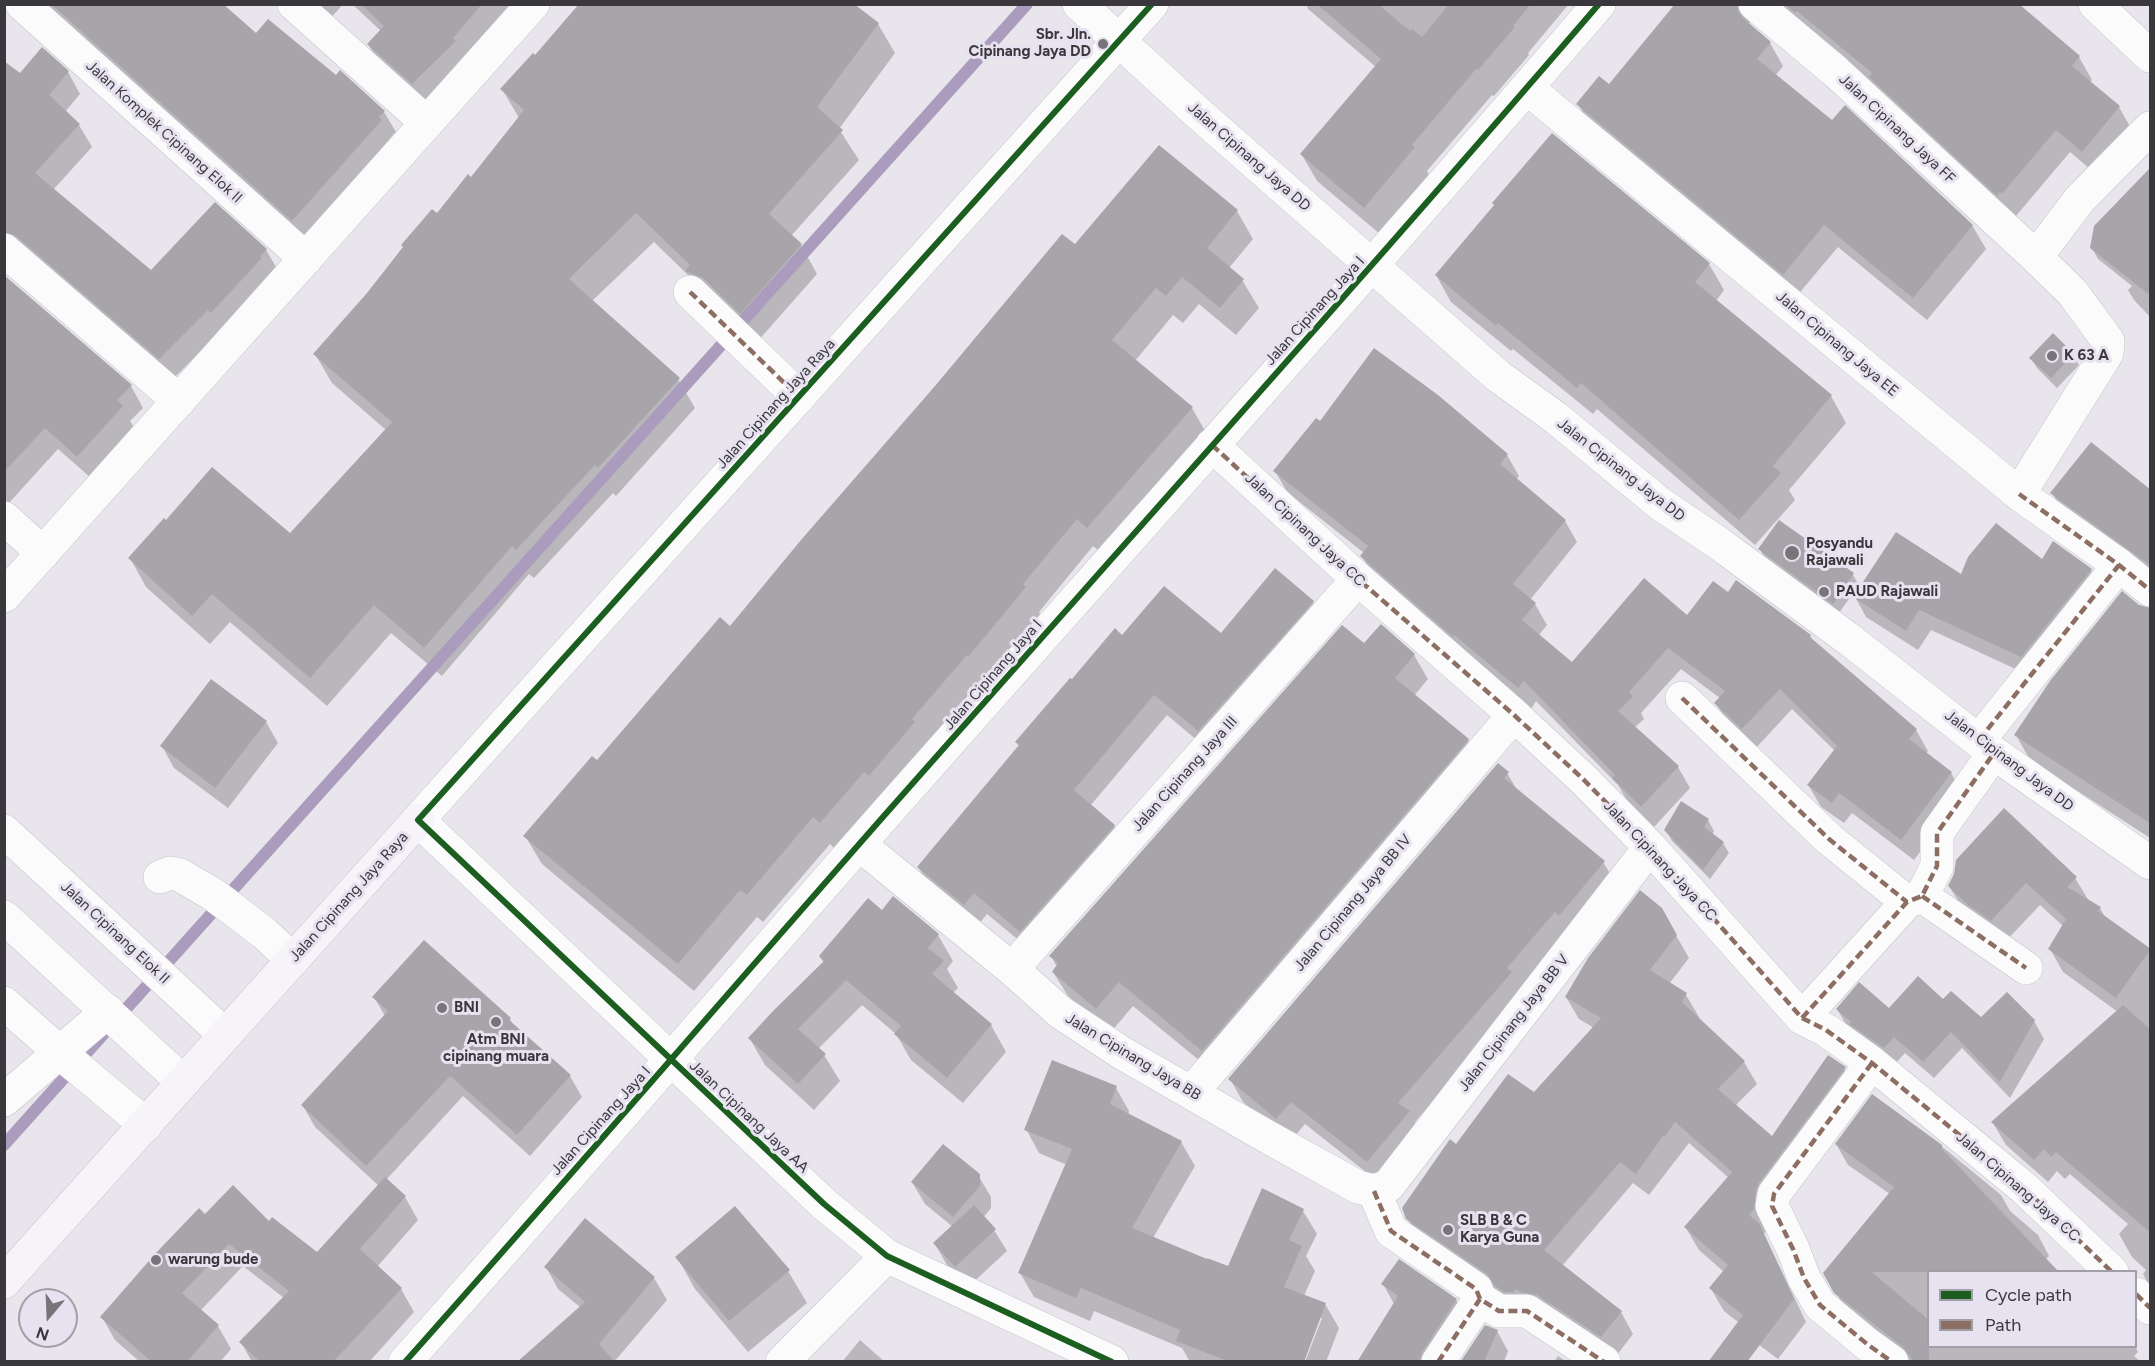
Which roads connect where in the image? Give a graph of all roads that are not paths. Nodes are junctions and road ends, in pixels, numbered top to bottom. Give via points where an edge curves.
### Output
1 (22, 4) edge
2 (294, 4) edge
3 (533, 4) edge
4 (1079, 4) edge
5 (1152, 4) edge
6 (1599, 4) edge
7 (1755, 4) edge
8 (2095, 4) edge
9 (1119, 42) junction
10 (2151, 56) edge
11 (1527, 88) junction
12 (427, 123) junction
13 (2151, 128) edge
14 (4, 250) edge
15 (2036, 257) junction
16 (306, 259) junction
17 (1373, 265) junction
18 (690, 292) dead end
19 (799, 397) junction
20 (178, 401) junction
21 (1212, 445) junction
22 (2019, 494) junction
23 (4, 518) edge
24 (43, 553) junction
25 (2120, 565) junction
26 (1358, 579) junction
27 (2151, 590) edge
28 (4, 596) edge
29 (1682, 698) dead end
30 (1514, 715) junction
31 (1986, 746) junction
32 (418, 820) junction
33 (4, 831) edge
34 (860, 843) junction
35 (1650, 847) junction
36 (2151, 863) edge
37 (160, 877) dead end
38 (1915, 899) junction
39 (4, 917) edge
40 (293, 960) junction
41 (2026, 968) dead end
42 (1012, 969) junction
43 (4, 1003) edge
44 (111, 1014) junction
45 (1803, 1018) junction
46 (220, 1030) junction
47 (672, 1060) junction
48 (70, 1062) junction
49 (1872, 1063) junction
50 (175, 1075) junction
51 (1192, 1092) junction
52 (4, 1100) edge
53 (146, 1125) junction
54 (1374, 1191) junction
55 (887, 1256) junction
56 (2110, 1270) edge
57 (4, 1282) edge
58 (2137, 1294) edge
59 (1480, 1299) junction
60 (2151, 1308) edge
61 (405, 1362) edge
62 (782, 1362) edge
63 (1112, 1362) edge
64 (1438, 1362) edge
65 (1604, 1362) edge
66 (1892, 1362) edge

1 - 16 street, Jalan Komplek Cipinang Elok II
2 - 12 street
3 - 12 street
4 - 9 street, Jalan Cipinang Jaya DD
5 - 9 street, Jalan Cipinang Jaya Raya
6 - 11 street, Jalan Cipinang Jaya I
7 - 15 street, Jalan Cipinang Jaya FF via 1836,72
8 - 10 street
9 - 17 street, Jalan Cipinang Jaya DD
9 - 19 street, Jalan Cipinang Jaya Raya
11 - 17 street, Jalan Cipinang Jaya I
11 - 22 street, Jalan Cipinang Jaya EE
12 - 16 street
13 - 15 street via 2080,199
14 - 20 street
15 - 22 street, Jalan Cipinang Jaya FF via 2072,292 2108,341 2107,353
16 - 20 street
17 - 21 street, Jalan Cipinang Jaya I
17 - 31 street, Jalan Cipinang Jaya DD via 1498,376 1659,503 1850,640
18 - 19 street
19 - 32 street, Jalan Cipinang Jaya Raya
20 - 24 street
21 - 26 street, Jalan Cipinang Jaya CC
21 - 34 street, Jalan Cipinang Jaya I
22 - 25 street, Jalan Cipinang Jaya EE
23 - 24 street
24 - 28 street
25 - 27 street, Jalan Cipinang Jaya EE
25 - 31 street
26 - 30 street, Jalan Cipinang Jaya CC
26 - 42 street, Jalan Cipinang Jaya III
29 - 38 street via 1829,839
30 - 35 street, Jalan Cipinang Jaya CC
30 - 51 street, Jalan Cipinang Jaya BB IV
31 - 36 street, Jalan Cipinang Jaya DD
31 - 38 street via 1937,833 1937,866
32 - 40 main road, Jalan Cipinang Jaya Raya
32 - 47 street, Jalan Cipinang Jaya AA
33 - 46 street, Jalan Cipinang Elok II
34 - 42 street, Jalan Cipinang Jaya BB
34 - 47 street, Jalan Cipinang Jaya I
35 - 45 street, Jalan Cipinang Jaya CC
35 - 54 street, Jalan Cipinang Jaya BB V via 1388,1186
37 - 40 street via 180,875 214,895
38 - 41 street
38 - 45 street
39 - 44 street
40 - 46 main road, Jalan Cipinang Jaya Raya
42 - 51 street, Jalan Cipinang Jaya BB via 1060,1012
43 - 48 street
44 - 48 street
44 - 50 street
45 - 49 street, Jalan Cipinang Jaya CC
46 - 50 main road, Jalan Cipinang Jaya Raya
47 - 55 street, Jalan Cipinang Jaya AA via 824,1204
47 - 61 street, Jalan Cipinang Jaya I
48 - 52 street
48 - 53 street
49 - 56 street, Jalan Cipinang Jaya CC via 2024,1188
49 - 66 street via 1774,1194 1772,1206 1820,1305
50 - 53 main road, Jalan Cipinang Jaya Raya
51 - 54 street, Jalan Cipinang Jaya BB via 1358,1187
53 - 57 main road, Jalan Cipinang Jaya Raya
54 - 59 street via 1391,1231 1476,1289
55 - 62 street
55 - 63 street, Jalan Cipinang Jaya AA
58 - 60 street
59 - 64 street
59 - 65 street via 1499,1311 1527,1311

